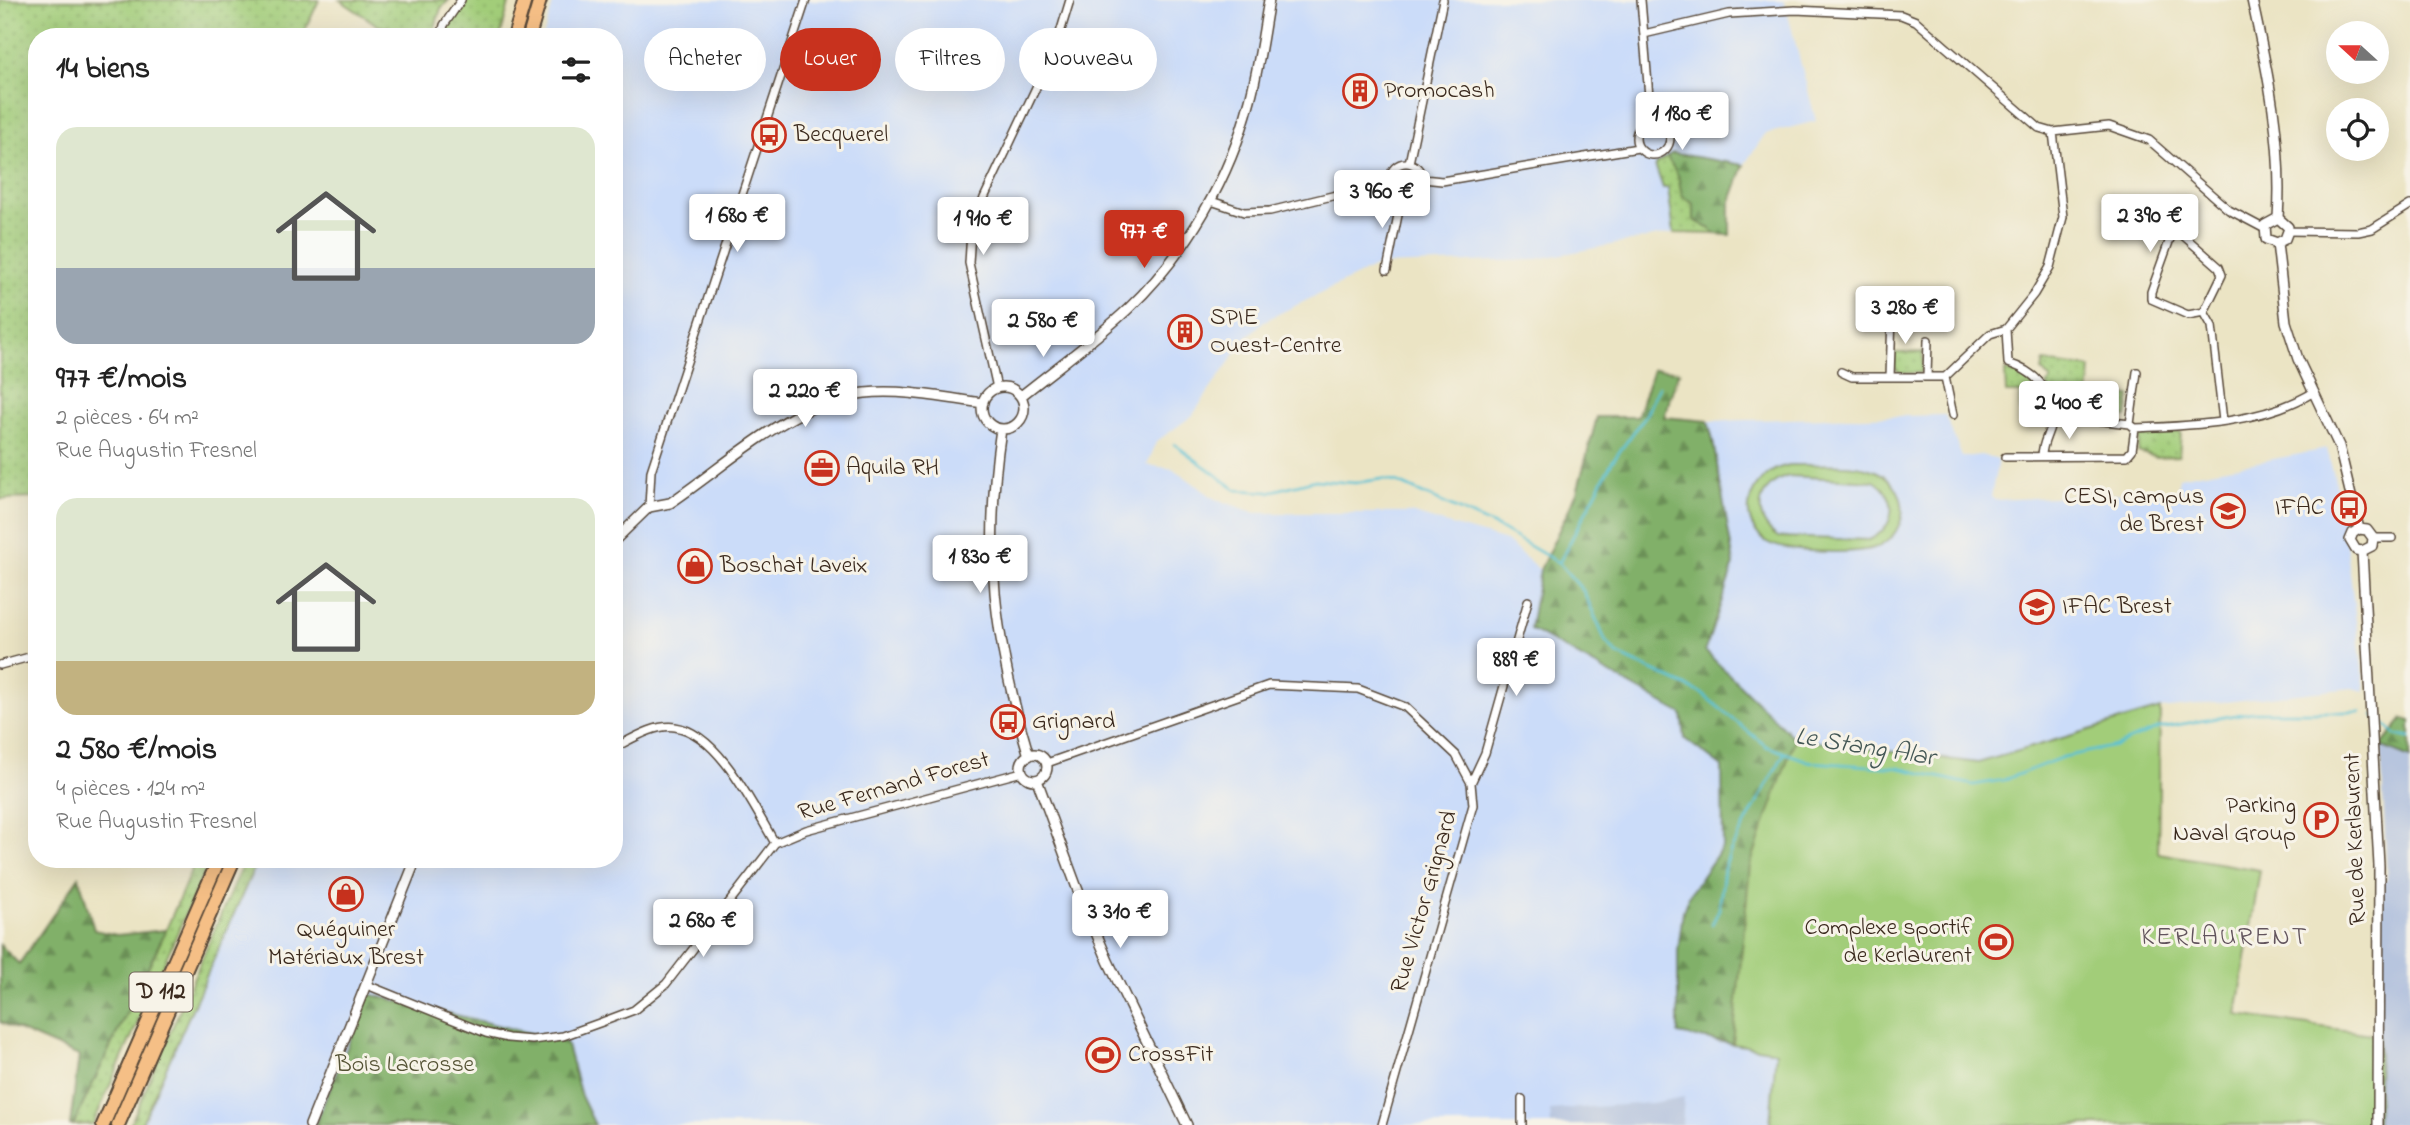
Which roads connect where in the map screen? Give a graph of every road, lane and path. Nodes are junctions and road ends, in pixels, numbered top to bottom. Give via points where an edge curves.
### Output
1 (461, 0) edge
2 (517, 0) edge
3 (525, 0) edge
4 (540, 0) edge
5 (806, 0) edge
6 (1070, 0) edge
7 (1269, 0) edge
8 (1443, 0) edge
9 (1641, 0) edge
10 (2252, 0) edge
11 (443, 28) edge
12 (509, 28) edge
13 (517, 28) edge
14 (532, 28) edge
15 (1644, 34) junction
16 (1651, 121) junction
17 (2053, 132) junction
18 (1638, 148) junction
19 (1409, 163) junction
20 (1423, 179) junction
21 (1390, 182) junction
22 (1402, 195) junction
23 (1211, 201) junction
24 (2410, 205) edge
25 (2153, 209) dead end
26 (2278, 218) junction
27 (2263, 228) junction
28 (2288, 229) junction
29 (2177, 230) junction
30 (2277, 243) junction
31 (1387, 270) dead end
32 (2204, 312) junction
33 (1892, 315) dead end
34 (2006, 329) junction
35 (1928, 340) dead end
36 (1841, 372) dead end
37 (2137, 372) dead end
38 (1890, 377) junction
39 (1927, 377) junction
40 (1945, 377) junction
41 (998, 388) junction
42 (2314, 392) junction
43 (2092, 393) dead end
44 (1021, 396) junction
45 (983, 404) junction
46 (1953, 415) dead end
47 (2052, 415) junction
48 (2089, 419) junction
49 (2223, 421) junction
50 (2133, 426) junction
51 (1002, 429) junction
52 (2042, 456) junction
53 (2005, 457) dead end
54 (649, 507) junction
55 (2359, 529) junction
56 (623, 532) edge
57 (2373, 538) junction
58 (2392, 538) dead end
59 (2362, 551) junction
60 (1528, 601) dead end
61 (28, 657) edge
62 (0, 665) edge
63 (623, 743) edge
64 (1029, 756) junction
65 (1047, 763) junction
66 (1022, 772) junction
67 (1037, 780) junction
68 (1471, 783) junction
69 (775, 843) junction
70 (215, 868) edge
71 (230, 868) edge
72 (412, 868) edge
73 (366, 985) junction
74 (1522, 1098) dead end
75 (103, 1125) edge
76 (118, 1125) edge
77 (310, 1125) edge
78 (1187, 1125) edge
79 (1382, 1125) edge
80 (1522, 1125) edge
81 (2378, 1125) edge

1 - 11 street
2 - 12 highway
3 - 13 highway
4 - 14 highway
5 - 54 street via 651,471
6 - 41 street via 1057,43 971,232 969,262
7 - 23 street via 1251,98
8 - 19 street
9 - 15 street
10 - 26 street via 2268,71 2281,174
15 - 16 street
15 - 17 street via 1729,14 1889,12 1916,20 2026,120
16 - 18 street via 1637,131
16 - 18 street via 1667,127 1670,144 1658,156
17 - 27 street via 2109,127 2149,140 2229,210
17 - 34 street via 2063,197 2059,238 2043,281
18 - 20 street via 1442,181
19 - 20 street
19 - 21 street via 1397,165
20 - 22 street via 1413,194
21 - 22 street
21 - 23 street via 1270,211 1244,212
22 - 31 street
23 - 44 street via 1179,250 1135,301
24 - 28 street via 2372,229
25 - 29 street
26 - 27 street via 2270,219
26 - 28 street
27 - 30 street via 2266,239
28 - 30 street via 2285,239
29 - 32 street via 2219,267 2222,275
29 - 32 street via 2151,299 2188,315
30 - 42 street via 2286,322
32 - 49 street via 2212,326
33 - 38 street
34 - 40 street via 1990,334
34 - 47 street via 2008,363 2026,369 2051,396
35 - 39 street
36 - 38 street via 1852,377
37 - 50 street
38 - 39 street
39 - 40 street
40 - 46 street
41 - 44 street via 1010,388
41 - 45 street
42 - 49 street via 2292,405
42 - 55 street via 2339,446
43 - 48 street
44 - 51 street via 1024,409 1020,421
45 - 51 street via 987,421
45 - 54 street via 895,393 839,398 807,410 670,503
47 - 48 street
47 - 52 street
48 - 50 street
49 - 50 street
50 - 52 street via 2132,450 2127,456
51 - 64 street via 991,517 996,610 1008,684
52 - 53 street
54 - 56 street
55 - 57 street
55 - 59 street via 2350,540
57 - 58 street
57 - 59 street via 2372,546
59 - 81 street, Rue de Kerlaurent via 2379,866
60 - 68 street via 1485,752
61 - 62 street
63 - 69 street via 645,732 675,727 705,741 727,764
64 - 65 street
64 - 66 street
65 - 67 street via 1046,772
65 - 68 street, Rue Victor Grignard via 1269,685 1358,689 1405,707 1456,755
66 - 67 street via 1029,780
66 - 69 street, Rue Fernand Forest via 806,830
67 - 78 street via 1092,925
68 - 79 street, Rue Victor Grignard via 1473,805
69 - 73 street, Rue Fernand Forest via 666,984 634,1010 603,1022 563,1035 508,1038
70 - 75 highway, D 112
71 - 76 highway, D 112
72 - 73 street
73 - 77 street
74 - 80 street

